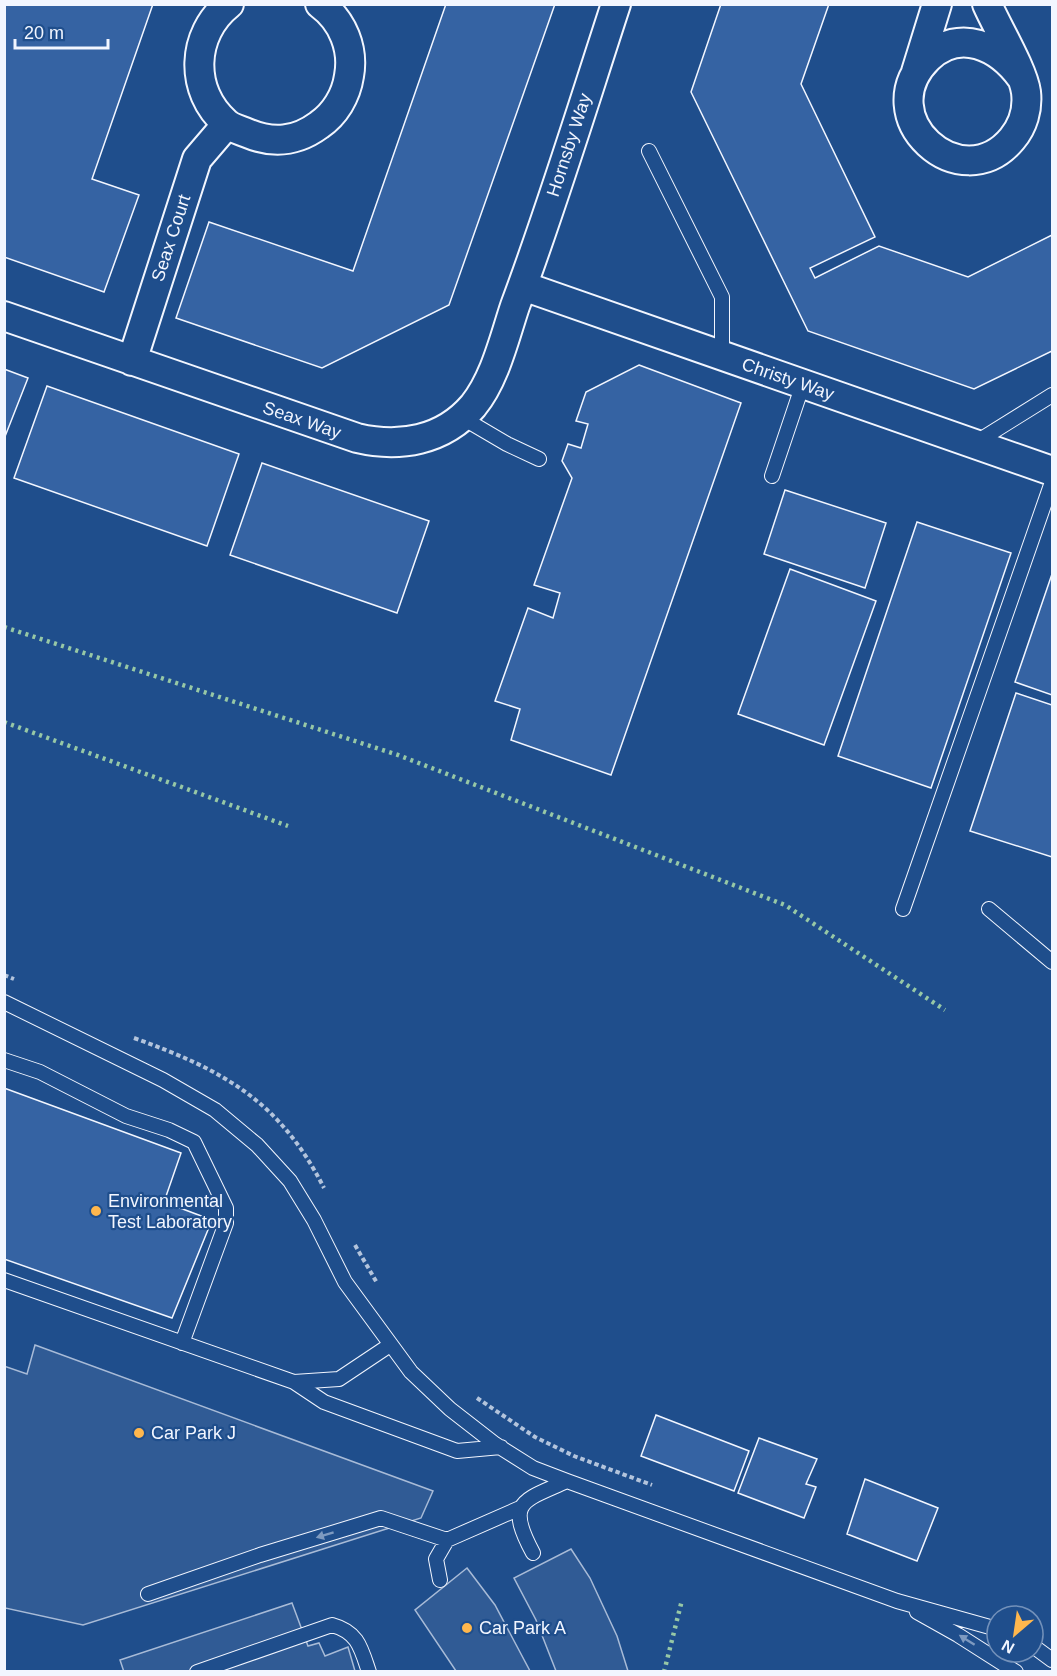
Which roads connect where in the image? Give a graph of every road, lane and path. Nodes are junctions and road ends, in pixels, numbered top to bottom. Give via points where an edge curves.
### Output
1 (229, 4) edge
2 (320, 4) edge
3 (616, 4) edge
4 (937, 4) edge
5 (987, 4) edge
6 (914, 77) junction
7 (1021, 77) junction
8 (227, 124) junction
9 (649, 151) dead end
10 (523, 286) junction
11 (4, 316) edge
12 (722, 356) junction
13 (132, 361) junction
14 (803, 384) junction
15 (1053, 395) edge
16 (461, 417) junction
17 (975, 443) junction
18 (539, 459) dead end
19 (1053, 471) edge
20 (772, 476) dead end
21 (1053, 482) edge
22 (903, 909) dead end
23 (988, 909) dead end
24 (1053, 962) edge
25 (4, 975) edge
26 (15, 980) dead end
27 (4, 1002) edge
28 (128, 1035) dead end
29 (4, 1060) edge
30 (325, 1190) dead end
31 (351, 1238) dead end
32 (4, 1280) edge
33 (378, 1285) dead end
34 (182, 1343) junction
35 (390, 1345) junction
36 (294, 1382) junction
37 (470, 1393) dead end
38 (501, 1448) junction
39 (567, 1481) junction
40 (663, 1489) dead end
41 (520, 1508) junction
42 (447, 1540) junction
43 (533, 1553) dead end
44 (440, 1580) dead end
45 (148, 1594) dead end
46 (897, 1601) junction
47 (985, 1626) edge
48 (197, 1671) edge
49 (369, 1671) edge
50 (1016, 1671) edge

1 - 8 street via 218,13 203,37 198,63 209,104
2 - 8 street via 338,22 351,63 347,90 330,117 308,133 282,141 263,140
3 - 10 street, Hornsby Way
4 - 6 street
5 - 7 street
6 - 7 street via 933,54 951,45 972,42 1000,55
6 - 7 street via 909,104 916,129 936,151 969,160 1000,150 1022,125 1026,91
8 - 13 street, Seax Court via 196,159
9 - 12 lane via 722,297
10 - 12 street, Christy Way
10 - 16 street, Seax Way via 489,379
11 - 13 street, Seax Way
12 - 14 street, Christy Way
13 - 16 street, Seax Way via 375,442 411,442 429,437
14 - 17 street, Christy Way
14 - 20 lane
15 - 17 lane
16 - 18 lane
17 - 19 street, Christy Way
21 - 22 lane
23 - 24 lane
25 - 26 path
27 - 35 lane via 163,1080 215,1110 257,1145 290,1181 345,1282
28 - 30 path via 219,1074 256,1098 310,1160
29 - 34 lane via 40,1072 126,1116 194,1143 226,1208 226,1222
31 - 33 path
32 - 34 lane
34 - 36 lane
35 - 36 lane via 339,1379
35 - 38 lane via 411,1372 450,1409
36 - 38 lane via 324,1402 457,1451
37 - 40 path via 535,1437
38 - 39 lane via 533,1468
39 - 41 lane via 526,1499
39 - 46 lane
41 - 42 lane
41 - 43 lane via 525,1538
42 - 44 lane via 436,1559
42 -> 45 lane via 381,1518 260,1554
46 - 47 lane
50 -> 46 lane
48 - 49 lane via 332,1625 353,1636

